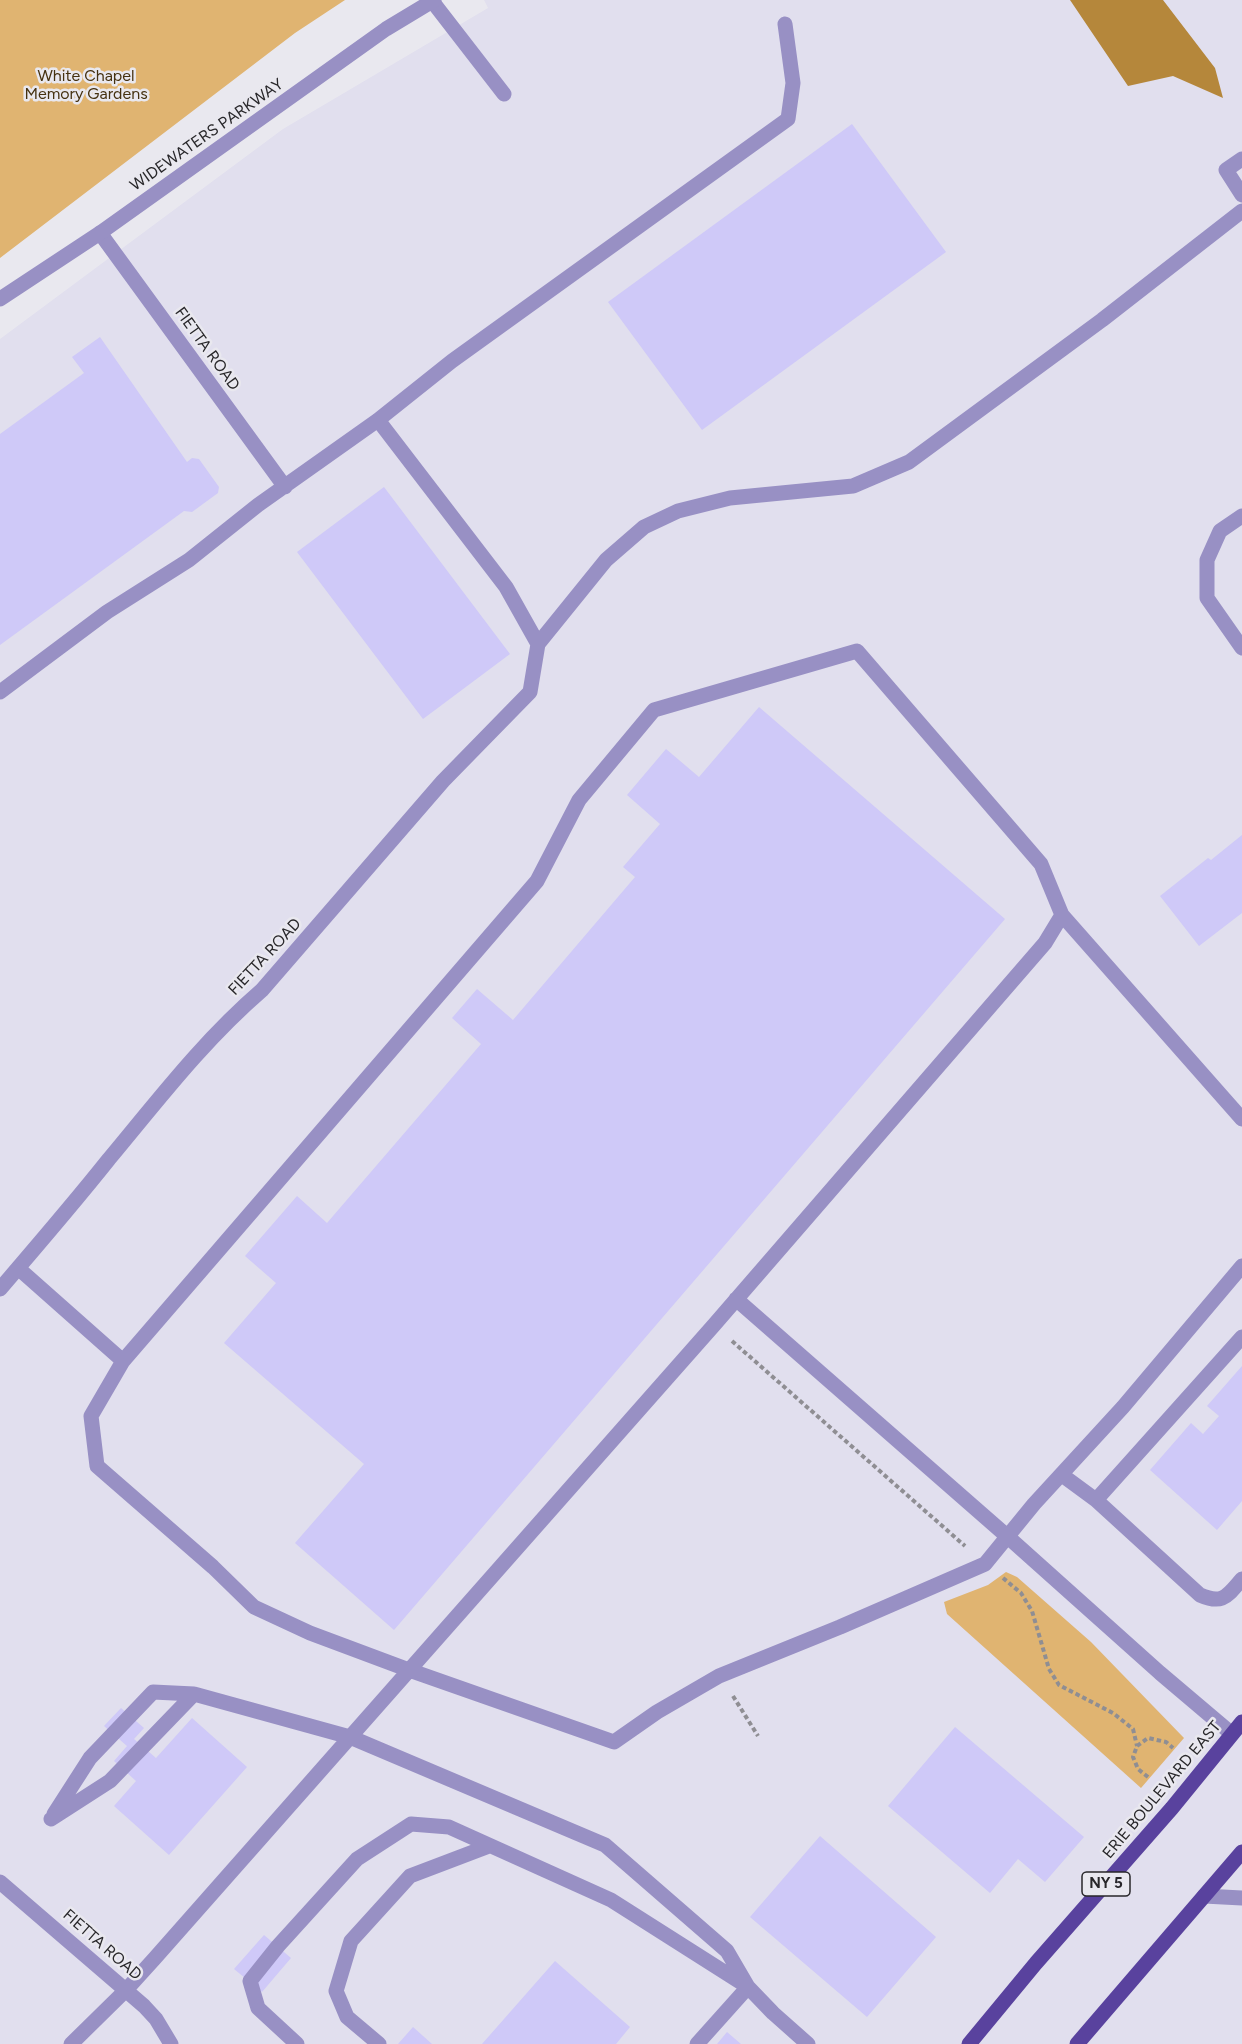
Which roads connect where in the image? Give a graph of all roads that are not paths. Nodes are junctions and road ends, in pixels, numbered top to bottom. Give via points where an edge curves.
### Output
1 (433, 0) edge
2 (785, 24) dead end
3 (504, 94) dead end
4 (1242, 159) edge
5 (1242, 195) edge
6 (1242, 211) edge
7 (100, 233) junction
8 (0, 299) edge
9 (378, 420) junction
10 (285, 487) junction
11 (1242, 516) edge
12 (538, 644) junction
13 (1242, 648) edge
14 (0, 692) edge
15 (1062, 915) junction
16 (1242, 1119) edge
17 (1242, 1266) edge
18 (18, 1268) junction
19 (0, 1289) edge
20 (736, 1299) junction
21 (1242, 1337) edge
22 (123, 1361) junction
23 (1062, 1475) junction
24 (1095, 1500) junction
25 (1008, 1537) junction
26 (1242, 1579) edge
27 (410, 1670) junction
28 (194, 1694) junction
29 (1237, 1728) edge
30 (350, 1737) junction
31 (489, 1846) junction
32 (1242, 1851) edge
33 (0, 1882) edge
34 (1204, 1896) junction
35 (1242, 1898) edge
36 (748, 1987) junction
37 (126, 1990) junction
38 (71, 2044) edge
39 (171, 2044) edge
40 (297, 2044) edge
41 (379, 2044) edge
42 (697, 2044) edge
43 (808, 2044) edge
44 (969, 2044) edge
45 (1077, 2044) edge

1 - 3 street
1 - 7 street, WIDEWATERS PARKWAY via 386,29
2 - 9 street via 793,84 788,119 452,361
4 - 5 street via 1226,170
6 - 12 street via 909,462 853,486 730,498 678,511 644,527 606,560
7 - 8 street, WIDEWATERS PARKWAY
7 - 10 street, FIETTA ROAD
9 - 10 street
9 - 12 street via 506,586
10 - 14 street via 189,560 107,612
11 - 13 street via 1220,531 1207,560 1207,598
12 - 18 street, FIETTA ROAD via 530,692 443,781 262,990 187,1064
15 - 16 street
15 - 20 street via 1045,943
15 - 22 street via 1041,864 857,651 654,710 579,800 537,880
17 - 23 street
18 - 19 street, FIETTA ROAD
18 - 22 street
20 - 25 street
20 - 27 street
21 - 24 street
22 - 27 street via 91,1416 97,1466 254,1606 309,1633
23 - 24 street
23 - 25 street
24 - 26 street via 1200,1595 1212,1601 1223,1599
25 - 27 street via 985,1564 719,1676 614,1742
25 - 29 street via 1160,1673
27 - 30 street
28 - 28 street via 110,1781 51,1819 90,1758 153,1692
28 - 30 street
29 - 44 main road, ERIE BOULEVARD EAST / NY 5
30 - 36 street via 605,1845 727,1950
30 - 37 street
31 - 36 street via 611,1900
31 - 40 street via 449,1827 411,1824 357,1860 250,1981 258,2008
31 - 41 street via 410,1876 351,1941 336,1991 347,2017
32 - 34 main road
33 - 37 street, FIETTA ROAD
34 - 35 street
34 - 45 main road
36 - 42 street
36 - 43 street
37 - 38 street
37 - 39 street, FIETTA ROAD via 156,2019

